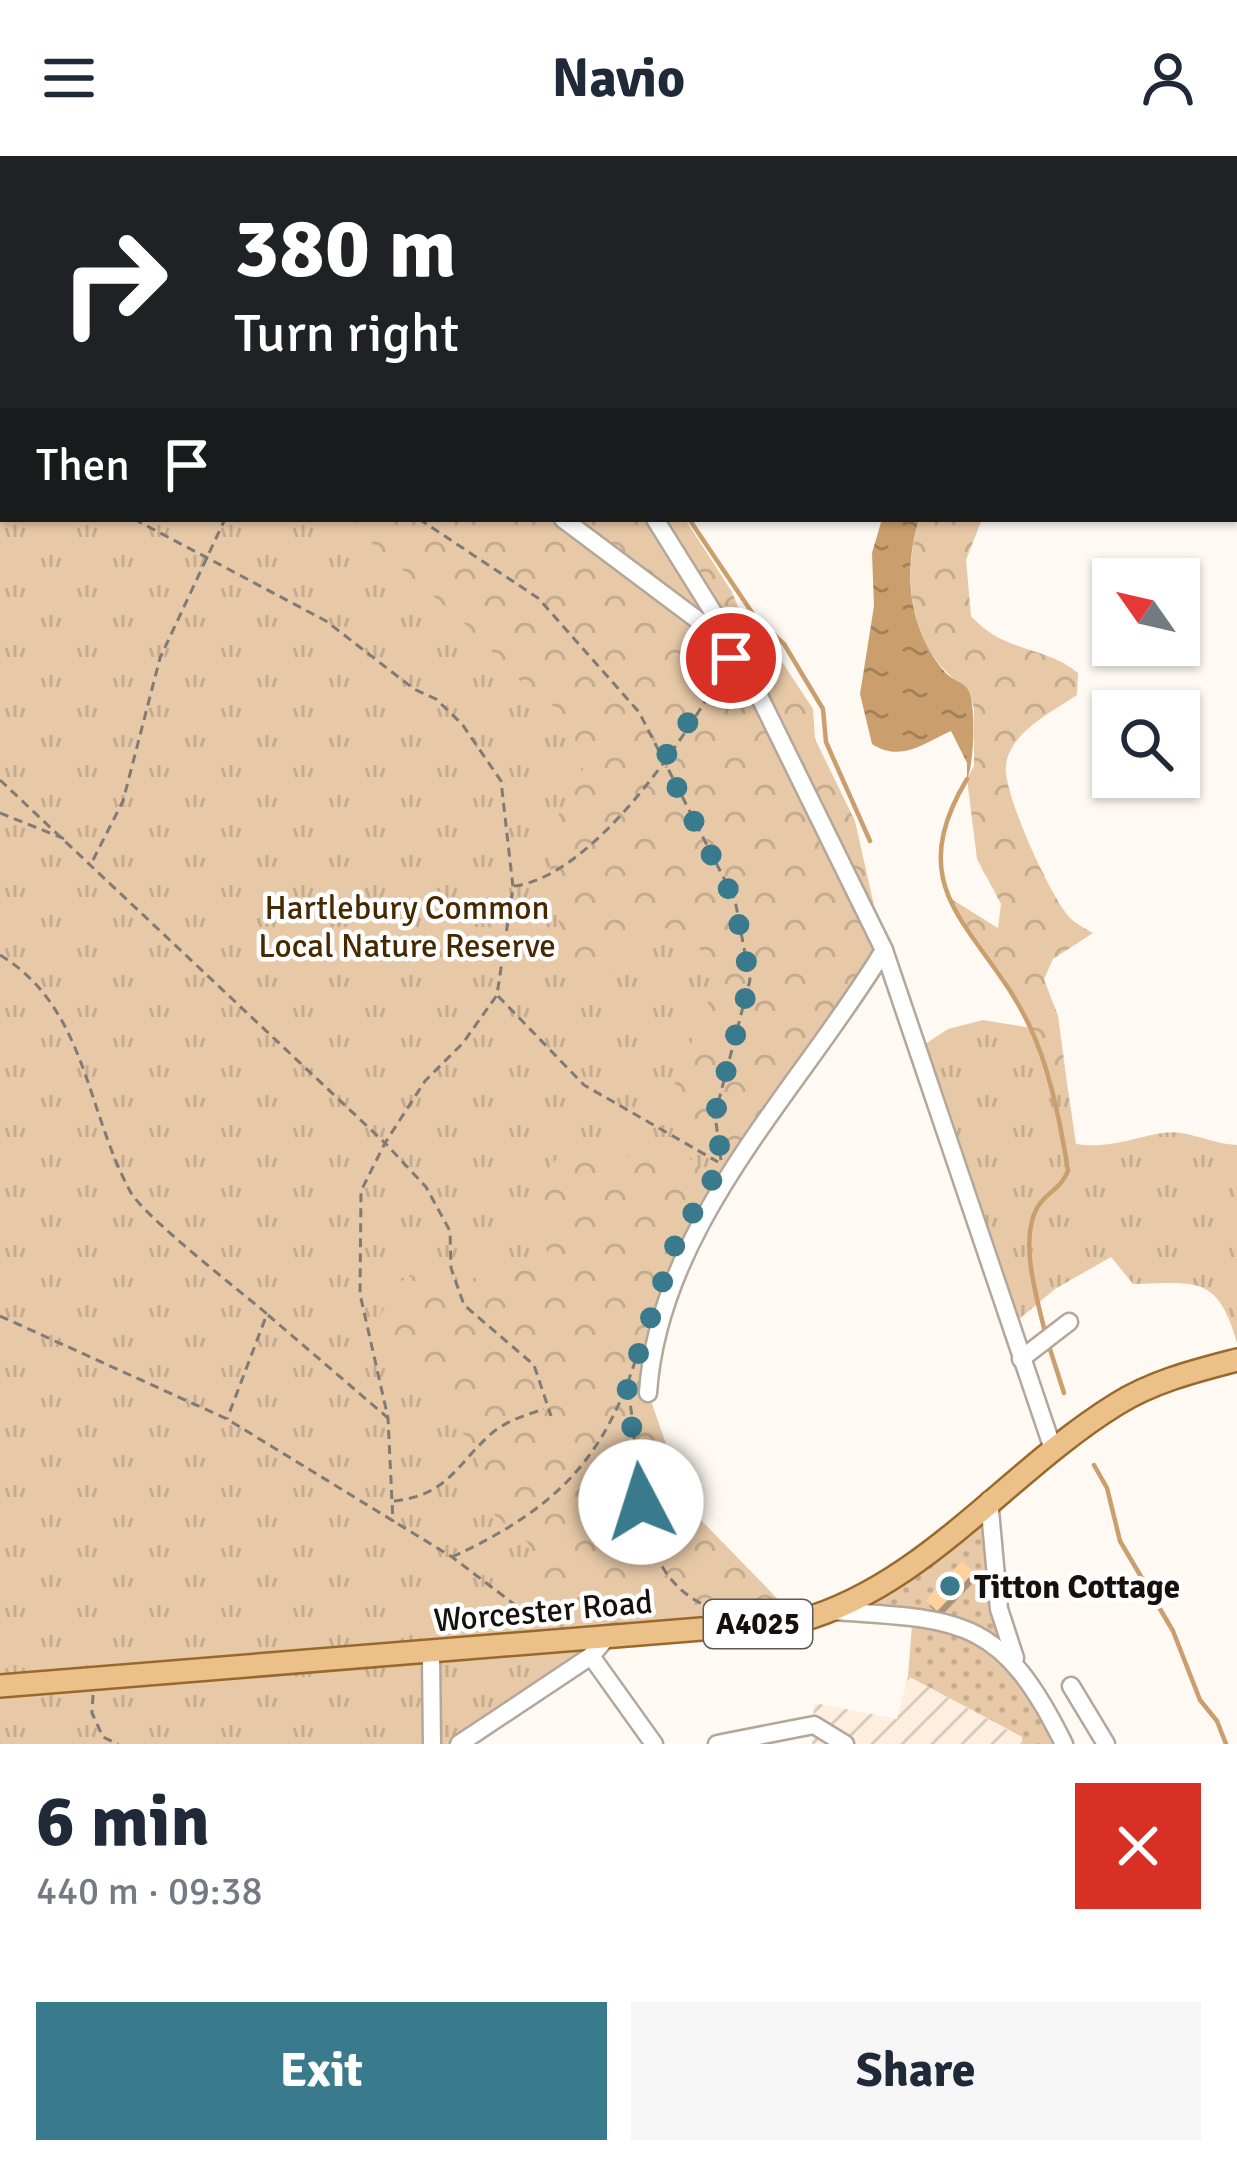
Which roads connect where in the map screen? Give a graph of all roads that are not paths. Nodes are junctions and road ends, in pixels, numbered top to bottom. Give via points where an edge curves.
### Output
1 (566, 522) edge
2 (657, 522) edge
3 (736, 649) junction
4 (884, 950) junction
5 (1069, 1322) dead end
6 (1021, 1359) junction
7 (1237, 1360) edge
8 (648, 1393) dead end
9 (1059, 1444) junction
10 (989, 1500) junction
11 (833, 1611) junction
12 (608, 1636) junction
13 (431, 1654) junction
14 (591, 1656) junction
15 (1016, 1660) junction
16 (0, 1686) edge
17 (1071, 1686) dead end
18 (432, 1744) edge
19 (459, 1744) edge
20 (654, 1744) edge
21 (717, 1744) edge
22 (845, 1744) edge
23 (1064, 1744) edge
24 (1106, 1744) edge

1 - 3 street
2 - 3 street
3 - 4 street
4 - 6 street
4 - 8 street via 697,1234 655,1348
5 - 6 street
6 - 9 street
7 - 9 main road, Worcester Road / A4025 via 1150,1386
9 - 10 main road, Worcester Road / A4025
10 - 11 main road, Worcester Road / A4025 via 876,1590
10 - 15 street via 999,1610
11 - 12 main road, Worcester Road / A4025 via 799,1621
11 - 15 street via 956,1623
12 - 13 main road, Worcester Road / A4025
12 - 14 street
13 - 16 main road, Worcester Road / A4025
13 - 18 street
14 - 19 street
14 - 20 street
15 - 23 street
17 - 24 street
21 - 22 street via 814,1725

